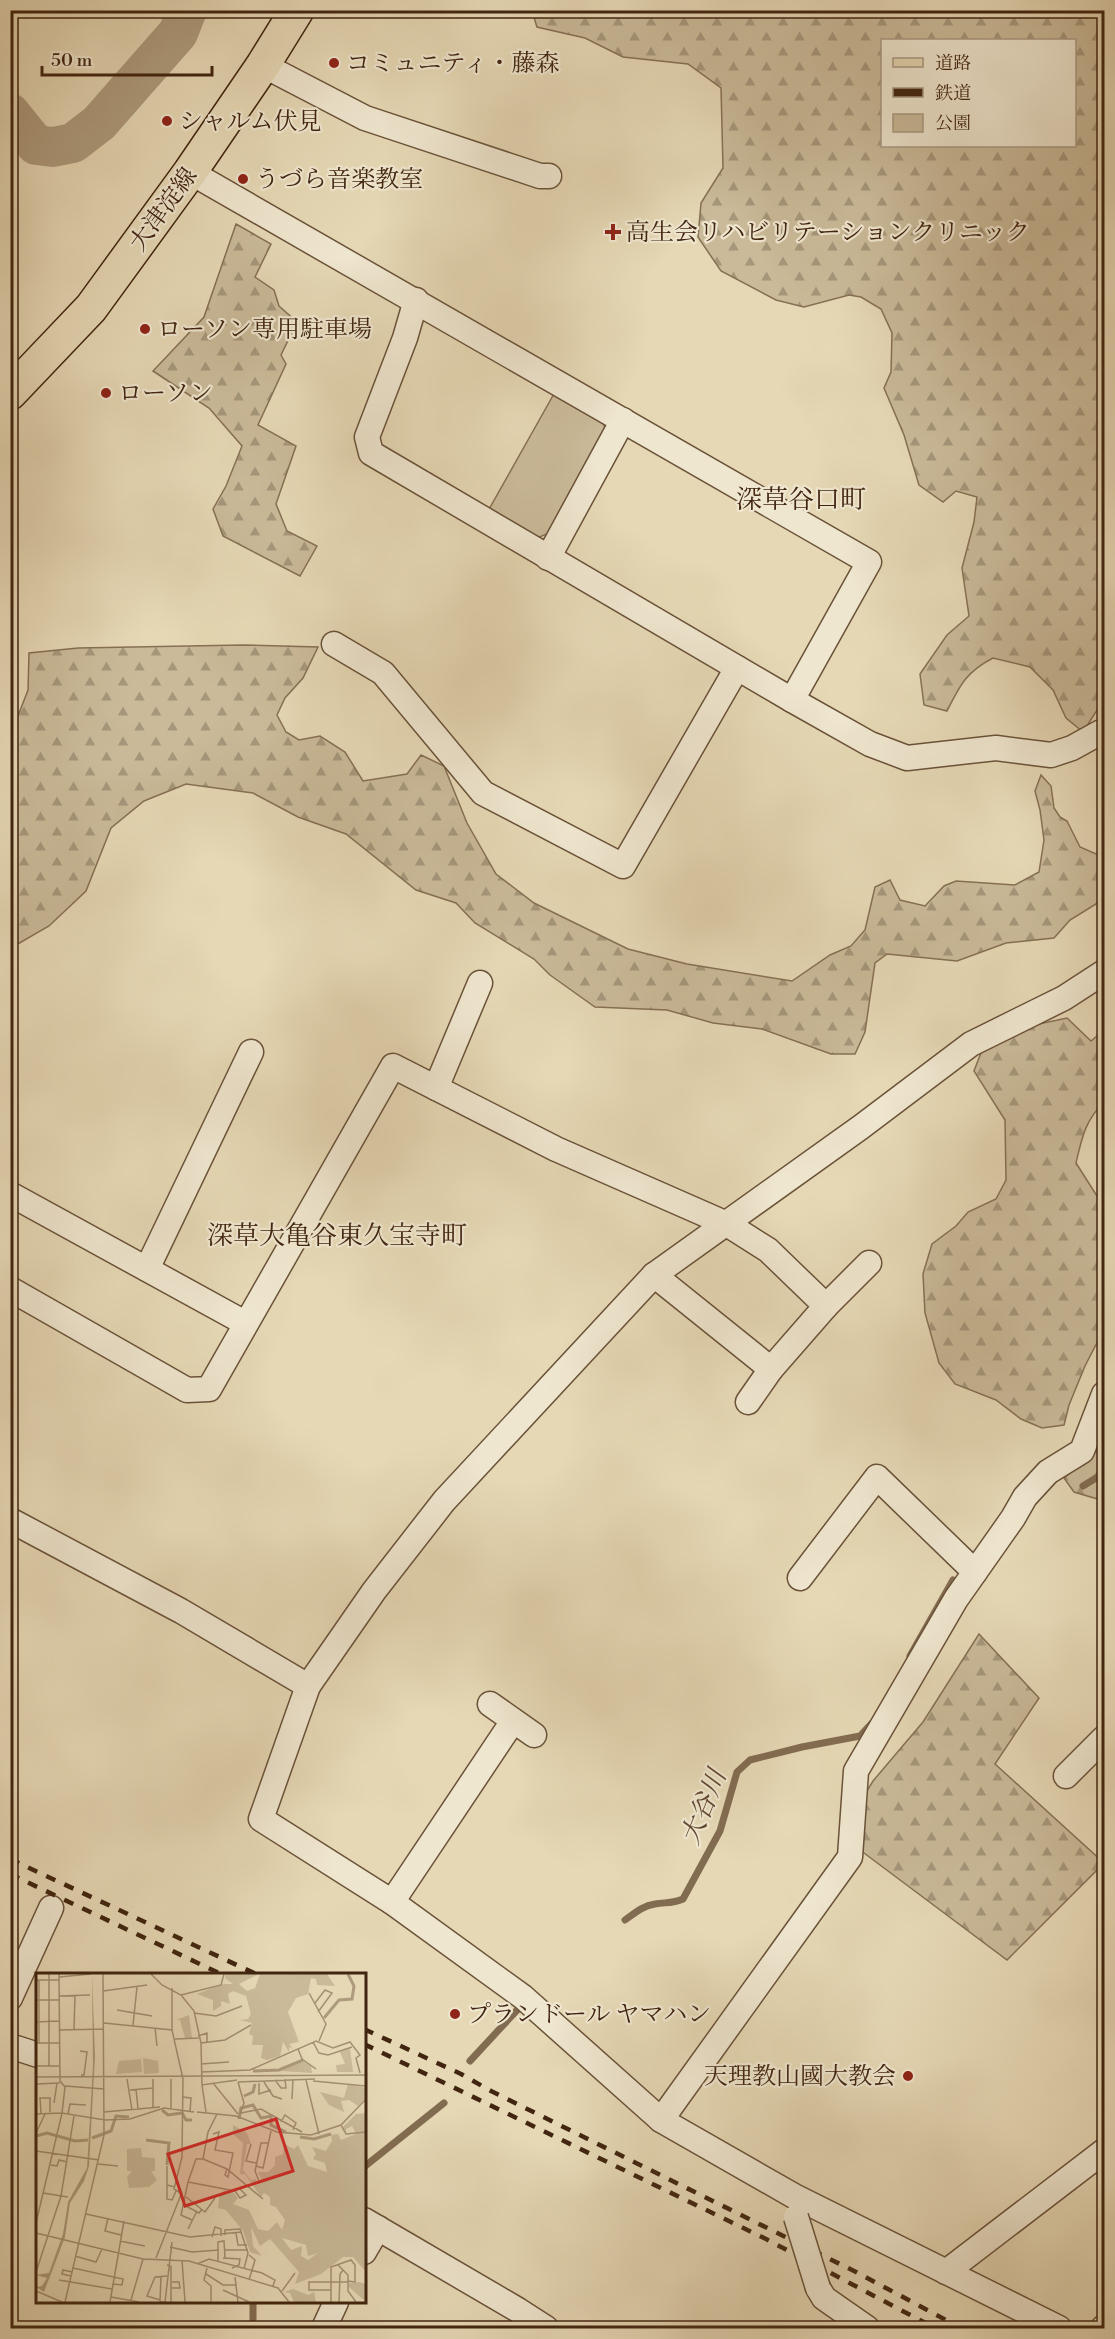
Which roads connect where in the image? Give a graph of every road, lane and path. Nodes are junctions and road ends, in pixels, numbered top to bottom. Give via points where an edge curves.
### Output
1 (297, 10) edge
2 (263, 65) junction
3 (190, 172) junction
4 (549, 176) dead end
5 (416, 300) junction
6 (10, 393) edge
7 (623, 420) junction
8 (548, 558) junction
9 (334, 644) dead end
10 (737, 668) junction
11 (792, 700) junction
12 (1101, 732) dead end
13 (1104, 972) edge
14 (480, 983) dead end
15 (251, 1052) dead end
16 (436, 1088) junction
17 (10, 1194) edge
18 (727, 1224) junction
19 (869, 1263) dead end
20 (147, 1269) junction
21 (654, 1275) junction
22 (10, 1289) edge
23 (826, 1306) junction
24 (245, 1323) junction
25 (771, 1368) junction
26 (1104, 1394) edge
27 (748, 1402) dead end
28 (10, 1520) edge
29 (969, 1566) junction
30 (800, 1578) dead end
31 (308, 1686) junction
32 (490, 1704) dead end
33 (513, 1720) junction
34 (534, 1735) dead end
35 (1104, 1738) edge
36 (1066, 1776) dead end
37 (392, 1902) junction
38 (51, 1908) dead end
39 (10, 1998) edge
40 (10, 2046) edge
41 (36, 2054) edge
42 (661, 2120) junction
43 (1104, 2151) edge
44 (795, 2206) junction
45 (371, 2224) edge
46 (366, 2244) edge
47 (946, 2272) junction
48 (335, 2303) edge
49 (513, 2319) edge
50 (324, 2328) edge
51 (546, 2328) edge
52 (867, 2328) edge
53 (1059, 2328) edge

1 - 2 main road, 大津淀線
2 - 3 main road, 大津淀線
2 - 4 street via 365,118
3 - 5 street
3 - 6 main road, 大津淀線 via 91,308
5 - 7 street
5 - 8 street via 367,437 371,453
7 - 8 street
7 - 11 street via 869,562
8 - 10 street
9 - 10 street via 383,673 483,793 623,866
10 - 11 street
11 - 12 street via 870,744 907,758 996,748 1051,755
13 - 18 street via 1064,998 971,1044
14 - 16 street
15 - 20 street
16 - 18 street via 556,1149
16 - 24 street via 393,1066
17 - 20 street
18 - 21 street
18 - 23 street via 768,1250
19 - 23 street
20 - 24 street
21 - 25 street
21 - 31 street via 444,1501
22 - 24 street via 187,1390 209,1389
23 - 25 street
25 - 27 street
26 - 29 street via 1083,1452 1048,1472
28 - 31 street via 181,1611
29 - 30 street via 877,1477
29 - 42 street via 956,1599 878,1717 856,1771 850,1857
31 - 37 street via 261,1819
32 - 33 street
33 - 34 street
33 - 37 street
35 - 36 street
37 - 42 street via 528,2000
38 - 39 street
40 - 41 street
42 - 44 street
43 - 47 street
44 - 47 street
44 - 52 street, bridge via 818,2288 824,2298
45 - 46 street
45 - 49 street
47 - 53 street
48 - 50 street
49 - 51 street

